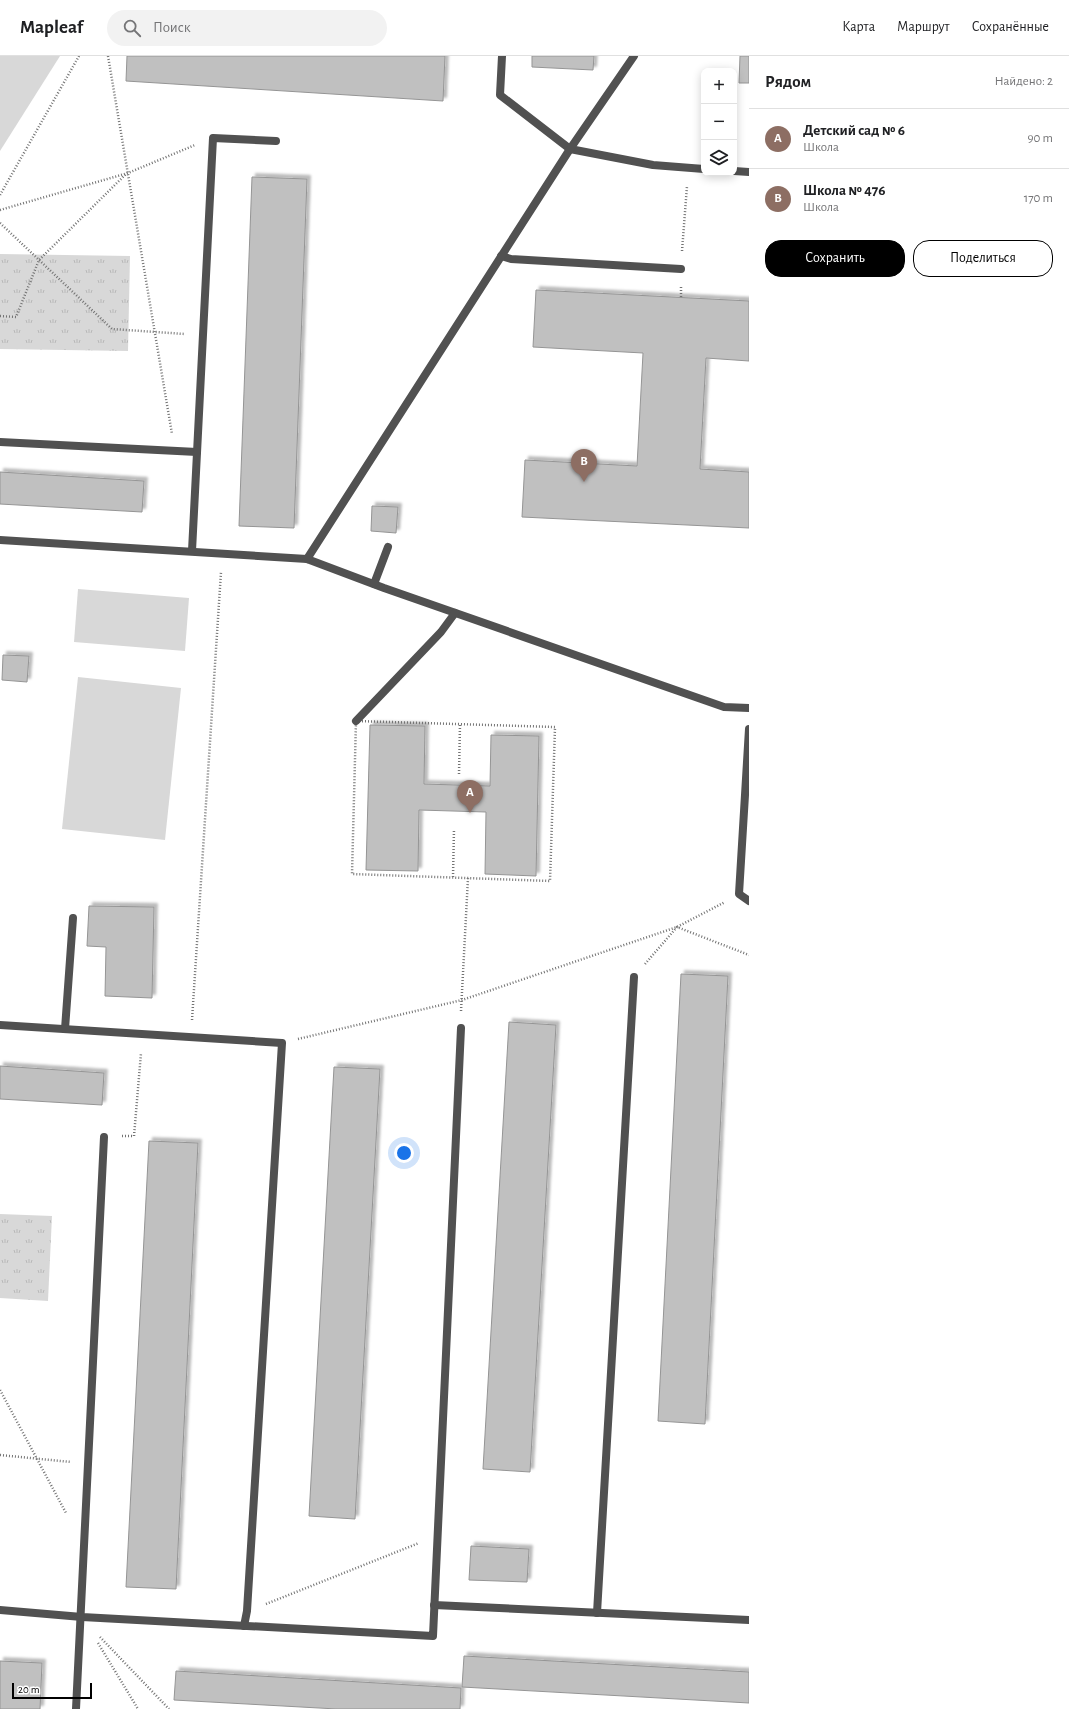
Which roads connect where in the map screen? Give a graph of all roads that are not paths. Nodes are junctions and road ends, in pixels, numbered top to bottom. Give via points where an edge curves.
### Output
1 (502, 56) edge
2 (634, 56) edge
3 (276, 141) dead end
4 (570, 149) junction
5 (701, 169) edge
6 (737, 171) edge
7 (749, 172) edge
8 (501, 256) junction
9 (681, 269) road end
10 (0, 442) edge
11 (197, 452) junction
12 (0, 540) edge
13 (388, 547) dead end
14 (192, 551) junction
15 (307, 558) junction
16 (374, 584) junction
17 (455, 613) junction
18 (749, 708) edge
19 (356, 721) road end
20 (749, 729) edge
21 (749, 901) edge
22 (73, 918) dead end
23 (634, 977) road end
24 (0, 1025) edge
25 (461, 1028) road end
26 (65, 1029) junction
27 (104, 1137) road end
28 (434, 1605) junction
29 (0, 1610) edge
30 (597, 1613) junction
31 (82, 1617) junction
32 (749, 1620) edge
33 (244, 1626) junction
34 (76, 1709) edge

1 - 4 lane via 500,95
2 - 4 lane
3 - 11 lane via 213,138
4 - 5 lane via 653,165
4 - 8 lane
6 - 7 lane
8 - 9 lane via 511,259
8 - 15 lane
10 - 11 lane
11 - 14 lane
12 - 14 lane
13 - 16 lane
14 - 15 lane
15 - 16 lane
16 - 17 lane
17 - 18 lane via 724,707
17 - 19 lane via 441,632
20 - 21 lane via 739,894
22 - 26 lane
23 - 30 lane
24 - 26 lane
25 - 28 lane
26 - 33 lane via 282,1043 247,1611
27 - 31 lane
28 - 30 lane
28 - 33 lane via 433,1636
29 - 31 lane
30 - 32 lane
31 - 33 lane
31 - 34 lane

